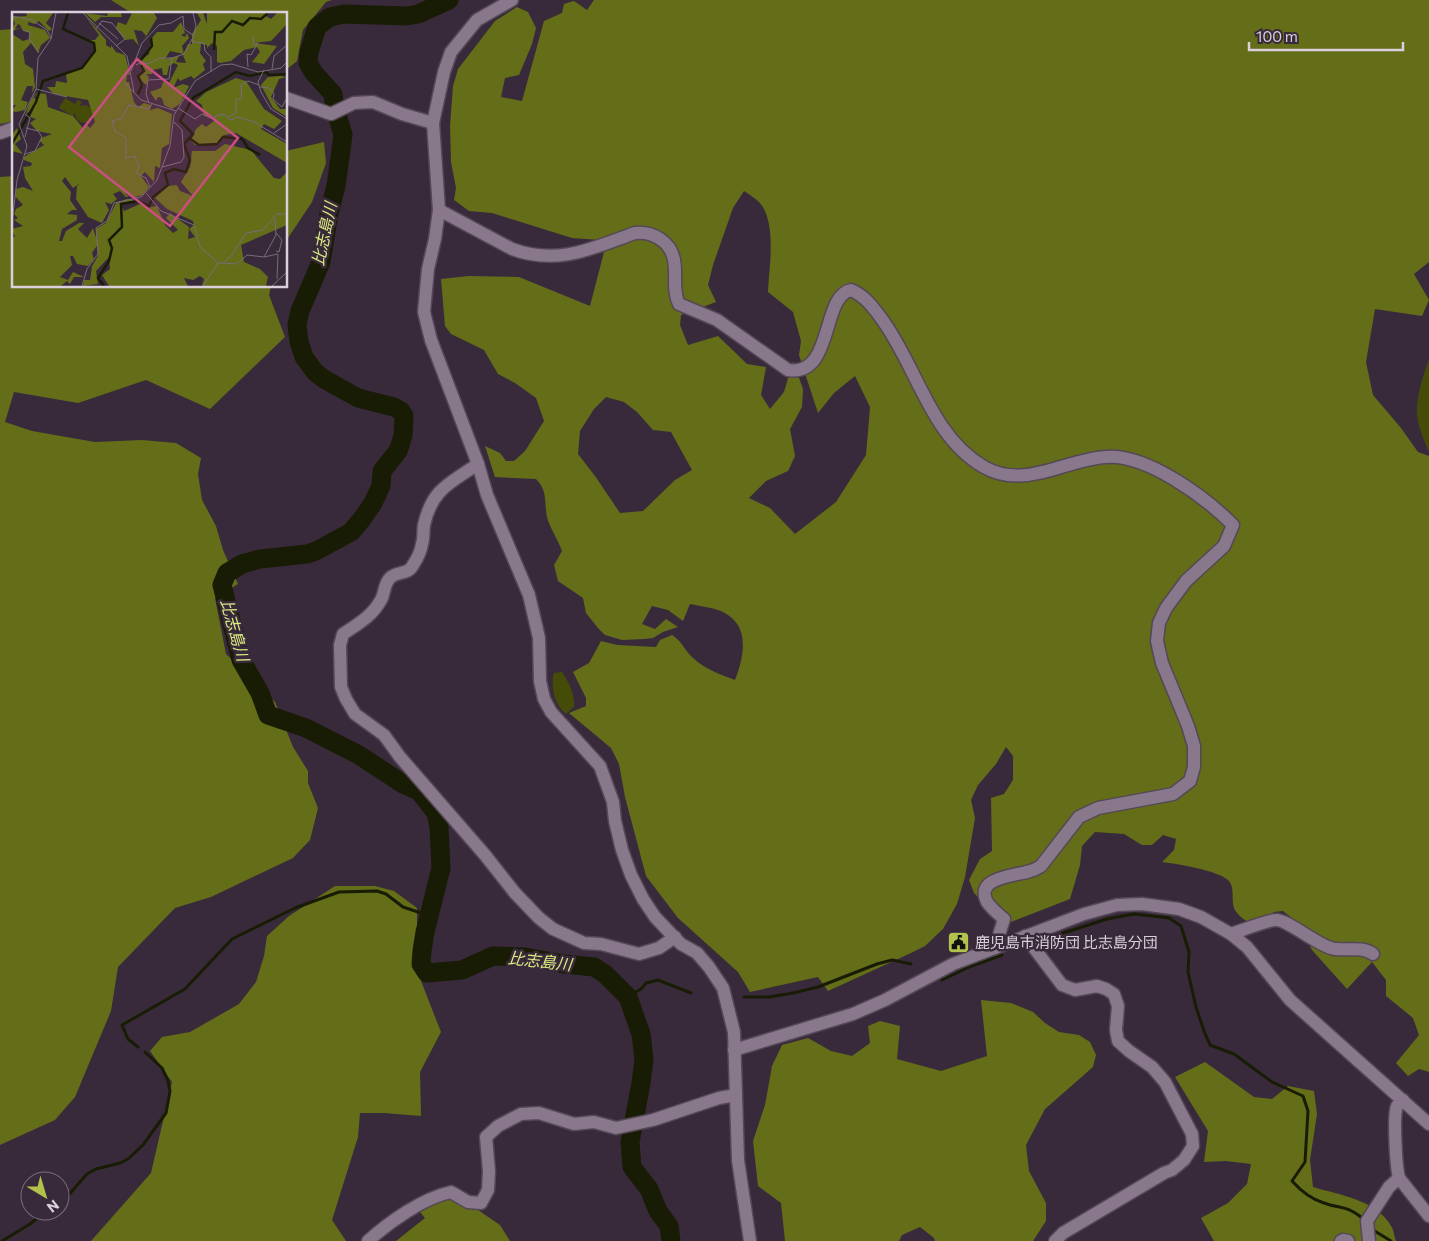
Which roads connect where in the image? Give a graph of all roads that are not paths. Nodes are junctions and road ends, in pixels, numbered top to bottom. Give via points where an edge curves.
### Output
1 (512, 0) edge
2 (288, 99) edge
3 (434, 124) junction
4 (12, 129) edge
5 (0, 133) edge
6 (439, 210) junction
7 (478, 464) junction
8 (1231, 934) junction
9 (1025, 936) junction
10 (675, 937) junction
11 (996, 948) junction
12 (1372, 954) dead end
13 (734, 1050) junction
14 (736, 1095) junction
15 (1403, 1100) junction
16 (1429, 1124) edge
17 (1399, 1178) junction
18 (1429, 1216) edge
19 (368, 1241) edge
20 (750, 1241) edge
21 (1055, 1241) edge
22 (1342, 1241) edge
23 (1348, 1241) edge
24 (1369, 1241) edge

1 - 3 street via 478,20 451,52
2 - 3 street via 331,114 354,104 373,102
3 - 6 street
4 - 5 street
6 - 7 street via 424,312 431,340
6 - 11 street via 512,249 543,256 568,256 636,233 658,237 669,248 674,260 675,295 679,304 716,320 788,370 803,369 814,360 837,303 842,294 851,290 872,306 894,336 948,436 985,468 1015,476 1059,469 1104,456 1130,458 1167,475 1205,500 1233,525 1224,546 1186,581 1159,623 1157,641 1162,663 1194,746 1190,781 1172,794 1098,808 1079,817 1041,866 992,881 986,886 984,893 988,903 1004,919
7 - 10 street via 494,514 529,595 539,638 540,681 544,699 551,712 600,766 613,802 622,850 631,875 655,917
7 - 10 street via 442,488 430,505 422,546 412,568 387,580 371,613 343,634 340,645 341,687 355,714 384,735 515,893 553,929 584,943 639,954 659,948
8 - 9 street via 1179,909 1142,904 1100,909
8 - 12 street via 1276,920 1291,925 1311,940 1331,949 1364,950
8 - 15 street via 1246,947 1290,1000
9 - 11 street
9 - 21 street via 1062,985 1075,990 1097,986 1114,994 1118,1006 1118,1041 1152,1067 1165,1082 1192,1134 1192,1146 1184,1160 1172,1170 1063,1233
10 - 13 street via 697,953 723,988 733,1024
11 - 13 street via 953,964 853,1014
13 - 14 street
14 - 19 street via 616,1128 594,1122 574,1124 539,1113 520,1114 486,1137 488,1190 481,1203 468,1202 452,1192 441,1194 391,1221
14 - 20 street via 738,1160
15 - 16 street
15 - 17 street via 1397,1107 1395,1142
17 - 18 street
17 - 24 street via 1389,1186 1367,1221
22 - 23 street

